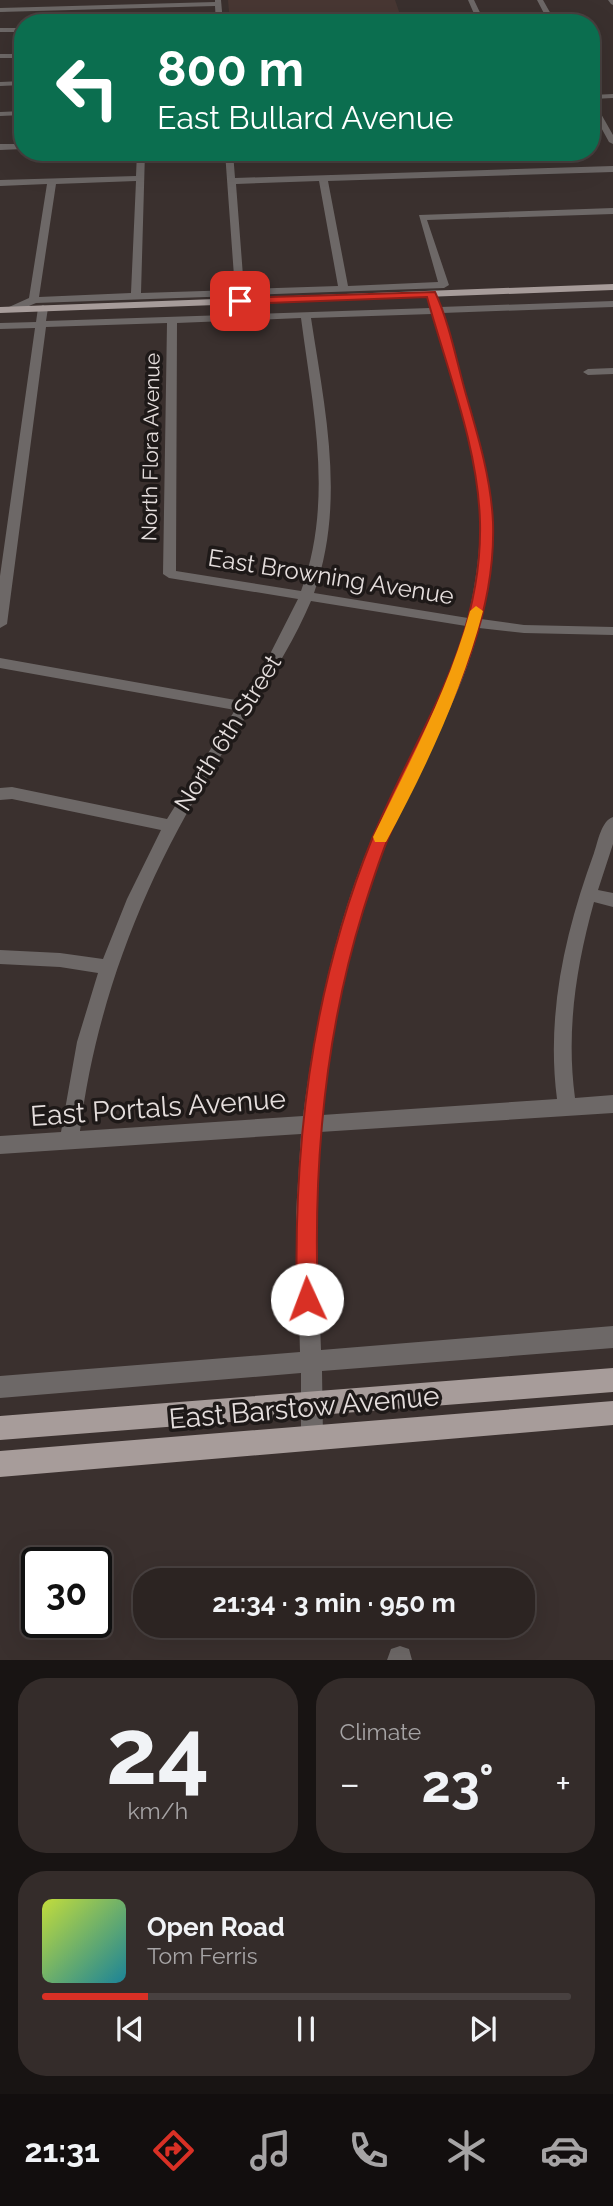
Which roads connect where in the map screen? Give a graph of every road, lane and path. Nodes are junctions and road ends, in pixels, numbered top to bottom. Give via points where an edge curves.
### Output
1 (219, 2) edge
2 (109, 4) edge
3 (0, 10) edge
4 (600, 119) edge
5 (600, 131) edge
6 (607, 131) junction
7 (613, 142) edge
8 (141, 161) edge
9 (230, 161) edge
10 (613, 169) edge
11 (140, 178) junction
12 (323, 178) junction
13 (52, 181) junction
14 (232, 181) junction
15 (0, 183) edge
16 (613, 211) edge
17 (613, 287) edge
18 (344, 289) junction
19 (613, 295) edge
20 (136, 297) junction
21 (240, 301) junction
22 (433, 302) junction
23 (613, 304) edge
24 (0, 310) edge
25 (40, 312) junction
26 (306, 315) junction
27 (0, 318) edge
28 (172, 320) junction
29 (0, 326) edge
30 (613, 371) edge
31 (588, 372) dead end
32 (169, 574) joint
33 (305, 597) junction
34 (474, 623) junction
35 (0, 624) edge
36 (613, 631) edge
37 (0, 663) edge
38 (245, 707) junction
39 (0, 794) edge
40 (613, 823) edge
41 (171, 826) junction
42 (588, 894) junction
43 (613, 900) edge
44 (0, 957) edge
45 (108, 967) junction
46 (613, 1104) edge
47 (567, 1108) junction
48 (311, 1125) junction
49 (69, 1141) junction
50 (0, 1146) edge
51 (613, 1337) edge
52 (312, 1360) junction
53 (613, 1380) edge
54 (0, 1387) edge
55 (313, 1405) junction
56 (613, 1413) edge
57 (0, 1428) edge
58 (312, 1438) junction
59 (0, 1464) edge

1 - 2 street
2 - 3 street
4 - 6 street
5 - 6 street
6 - 7 street
8 - 11 street
9 - 14 street
10 - 12 street
11 - 13 street
11 - 20 street
12 - 14 street
12 - 18 street
13 - 15 street
13 - 25 street
14 - 21 street
16 - 18 street via 422,217 444,285
17 - 22 main road
18 - 21 street
19 - 22 main road
20 - 21 street
20 - 25 street
21 - 22 main road
21 - 25 main road
22 - 23 street
22 - 26 street
22 - 34 street via 484,489 485,544
24 - 25 main road
25 - 27 main road
25 - 28 street
25 - 29 street
25 - 35 street
26 - 28 street
26 - 33 street, North 6th Street via 326,468 322,540
28 - 32 street, North Flora Avenue
30 - 31 street
32 - 33 street, East Browning Avenue
33 - 34 street, East Browning Avenue
33 - 38 street, North 6th Street via 289,635
34 - 36 street, East Browning Avenue
34 - 48 street via 451,692 381,838 354,913 330,1008
37 - 38 street
38 - 41 street, North 6th Street
39 - 41 street
40 - 42 street
41 - 45 street, North 6th Street via 138,891
42 - 43 street
42 - 47 street via 577,930 564,1014
44 - 45 street
45 - 49 street, North 6th Street via 87,1032
46 - 47 street, East Portals Avenue
47 - 48 street, East Portals Avenue
48 - 49 street, East Portals Avenue
48 - 52 street via 306,1239
49 - 50 street, East Portals Avenue
51 - 52 street
52 - 54 street
52 - 55 street
53 - 55 main road, East Barstow Avenue
55 - 57 main road, East Barstow Avenue
55 - 58 street
56 - 58 main road, East Barstow Avenue
58 - 59 main road, East Barstow Avenue

